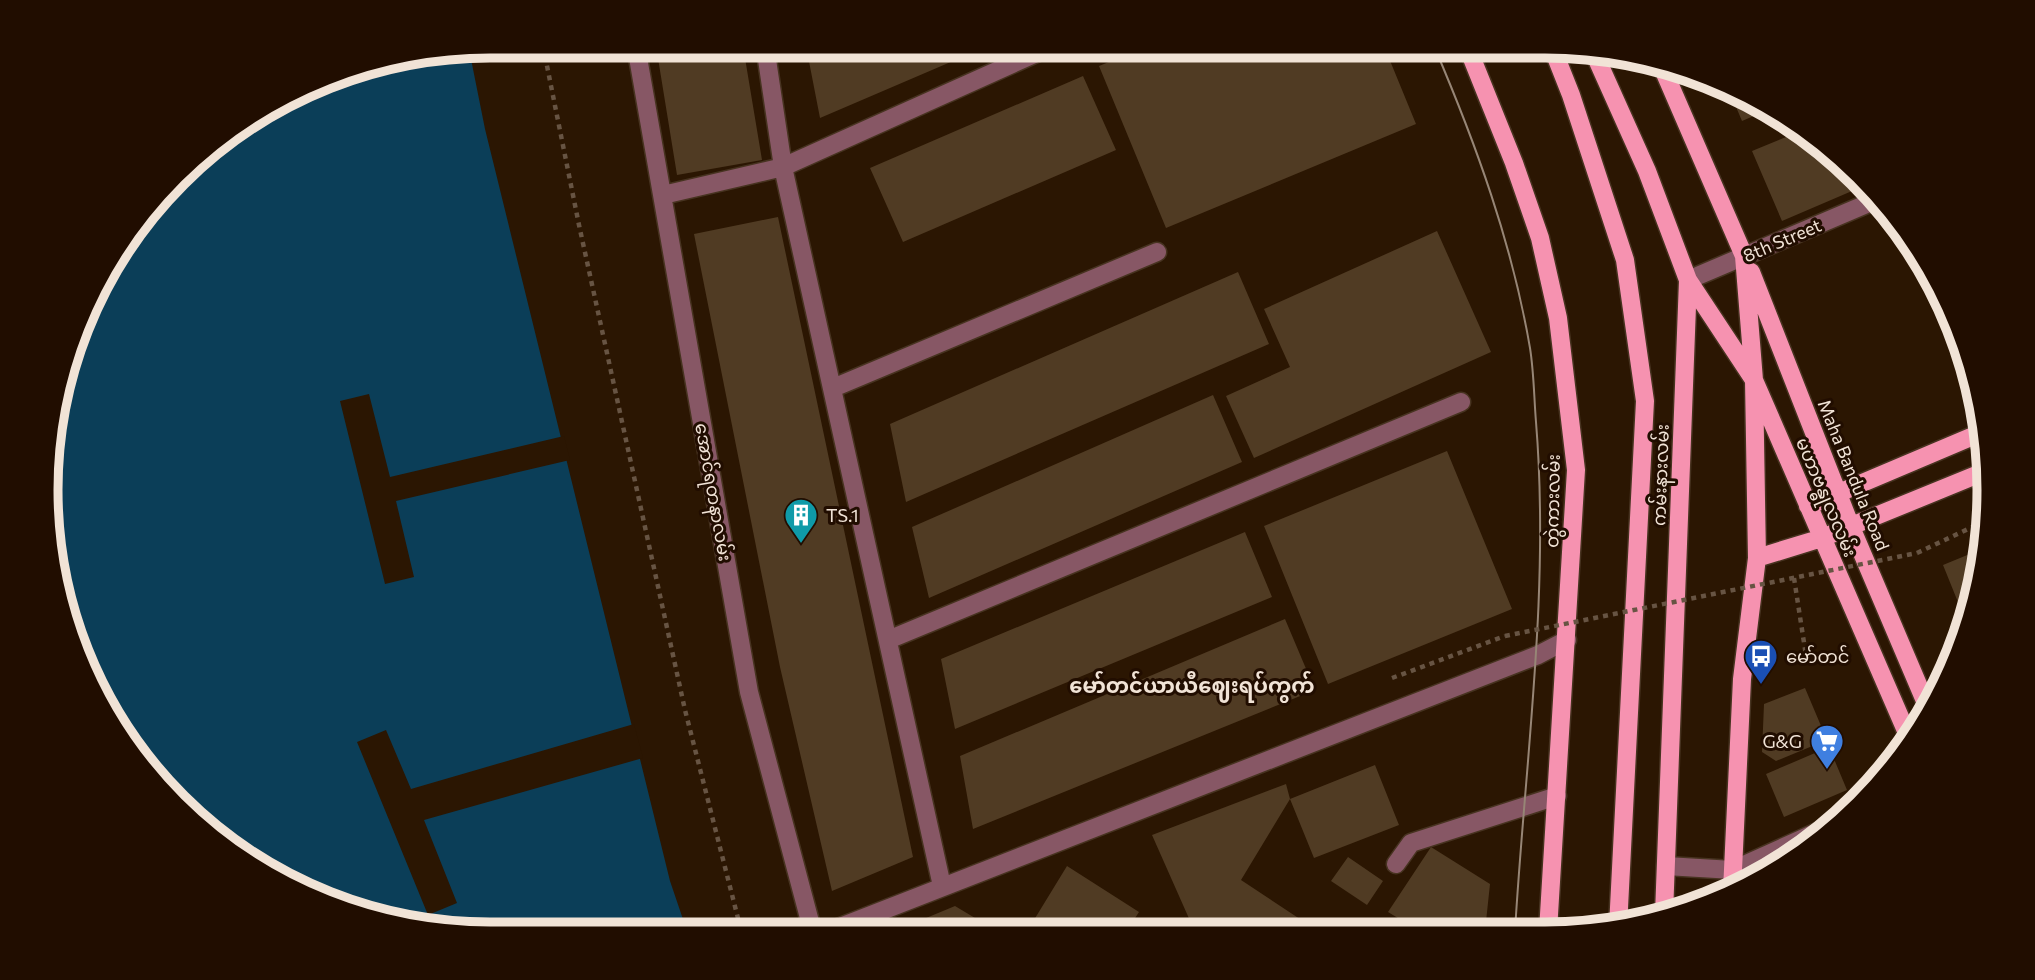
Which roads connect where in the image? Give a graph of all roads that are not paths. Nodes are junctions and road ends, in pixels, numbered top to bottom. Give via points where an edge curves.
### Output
1 (638, 58) edge
2 (767, 58) edge
3 (1025, 58) edge
4 (1472, 58) edge
5 (1557, 58) edge
6 (1598, 61) edge
7 (1666, 75) edge
8 (783, 167) junction
9 (663, 195) junction
10 (1868, 203) edge
11 (1157, 252) dead end
12 (1744, 256) junction
13 (1688, 280) junction
14 (1754, 380) junction
15 (833, 388) junction
16 (1461, 402) dead end
17 (1974, 436) edge
18 (1976, 475) edge
19 (1839, 494) junction
20 (1808, 506) junction
21 (1852, 527) junction
22 (1822, 538) junction
23 (1757, 558) junction
24 (888, 640) junction
25 (1567, 640) junction
26 (1924, 698) edge
27 (1905, 728) edge
28 (1557, 796) junction
29 (1795, 842) edge
30 (1396, 864) dead end
31 (1666, 866) junction
32 (1733, 870) junction
33 (1733, 879) edge
34 (942, 886) junction
35 (1664, 906) edge
36 (1619, 916) edge
37 (810, 922) edge
38 (852, 922) edge
39 (1549, 922) edge

1 - 9 street, အောင်ရတနာလမ်း
2 - 8 street
3 - 8 street
4 - 25 main road, တွဲကားလမ်း via 1540,238 1558,318 1576,470
5 - 36 main road via 1625,260 1645,401
6 - 13 main road, ကမ်းနားလမ်း
7 - 12 main road
8 - 9 street
8 - 15 street
9 - 37 street, အောင်ရတနာလမ်း via 749,692
10 - 12 street, 8th Street
11 - 15 street
12 - 13 street, 8th Street
12 - 14 main road
12 - 19 main road, Maha Bandula Road
13 - 14 main road, မဟာဗန္ဓုလလမ်း
13 - 31 main road, ကမ်းနားလမ်း
14 - 20 main road, မဟာဗန္ဓုလလမ်း
14 - 23 main road
15 - 24 street
16 - 24 street
17 - 19 main road
18 - 21 main road
19 - 20 main road
19 - 21 main road, Maha Bandula Road
20 - 22 main road, မဟာဗန္ဓုလလမ်း
21 - 22 main road
21 - 26 main road, Maha Bandula Road
22 - 23 main road
22 - 27 main road, မဟာဗန္ဓုလလမ်း
23 - 32 main road via 1742,679
24 - 34 street
25 - 28 main road, တွဲကားလမ်း
25 - 34 street
28 - 30 street via 1411,843
28 - 39 main road, တွဲကားလမ်း
29 - 32 street
31 - 32 street
31 - 35 main road, ကမ်းနားလမ်း
32 - 33 main road
34 - 38 street

